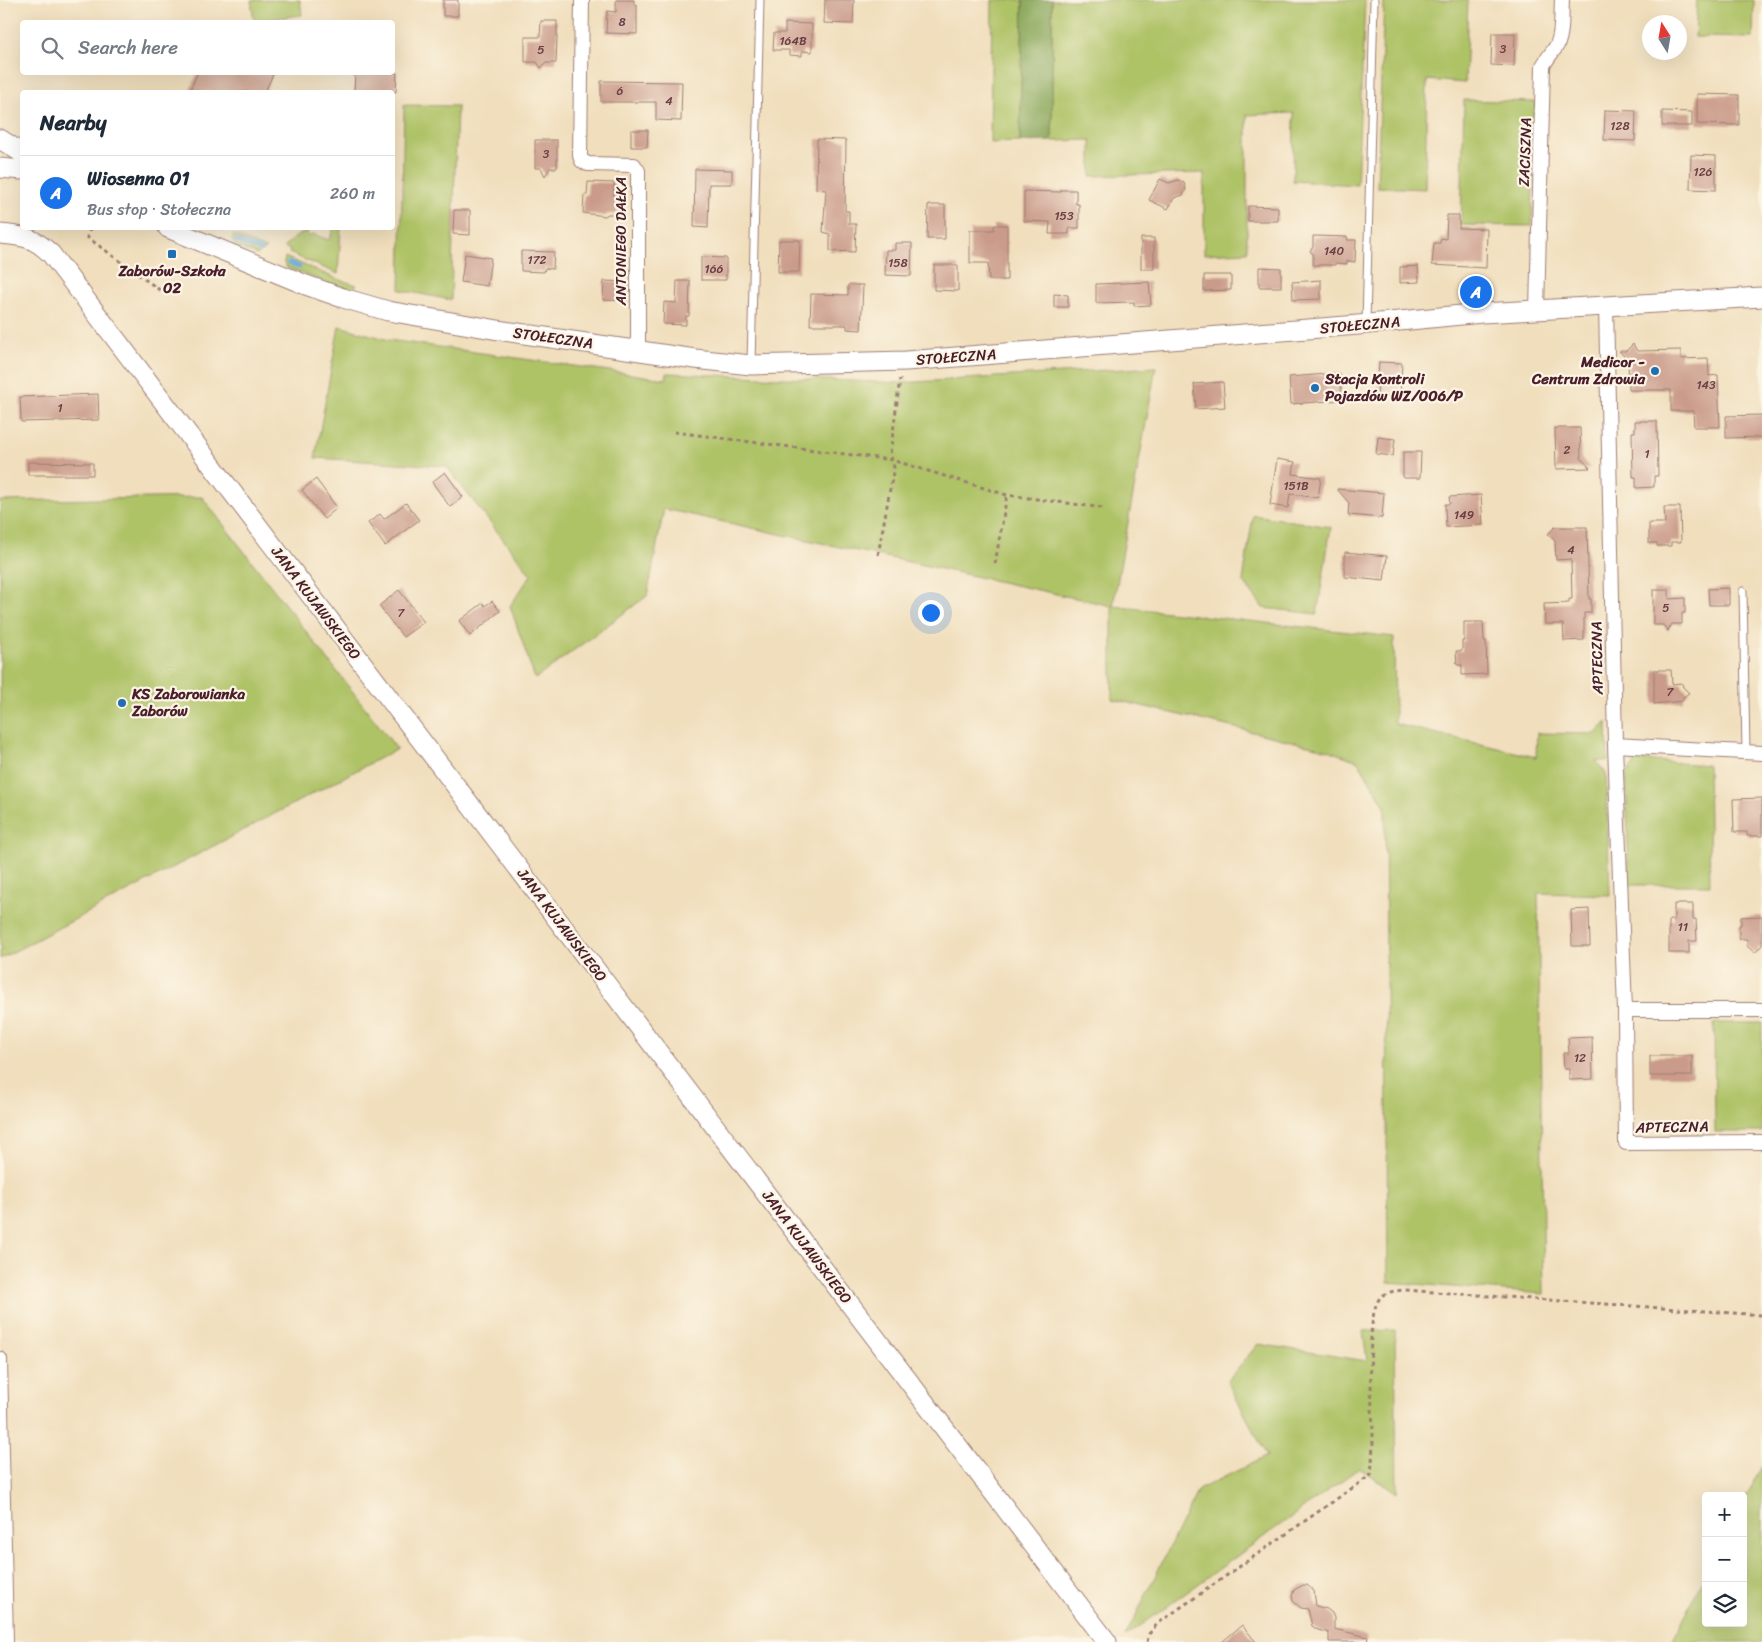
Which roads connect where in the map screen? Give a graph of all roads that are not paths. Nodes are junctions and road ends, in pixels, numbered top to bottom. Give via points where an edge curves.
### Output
1 (582, 0) edge
2 (760, 0) edge
3 (1374, 0) edge
4 (1562, 0) edge
5 (0, 140) edge
6 (20, 152) edge
7 (0, 159) edge
8 (0, 168) edge
9 (20, 170) edge
10 (173, 230) edge
11 (0, 234) edge
12 (1762, 297) edge
13 (1606, 305) junction
14 (1537, 310) junction
15 (1366, 324) junction
16 (638, 351) junction
17 (751, 365) junction
18 (1743, 591) dead end
19 (1615, 745) junction
20 (1746, 752) junction
21 (1762, 753) edge
22 (1625, 1010) junction
23 (1762, 1010) edge
24 (1762, 1142) edge
25 (0, 1358) edge
26 (6, 1642) edge
27 (1107, 1642) edge

1 - 16 street, ANTONIEGO DAŁKA via 580,156 588,164 634,165 638,171
2 - 17 lane
3 - 15 lane
4 - 14 street, ZACISZNA via 1560,38 1543,66
5 - 6 main road
5 - 7 main road
8 - 9 main road
10 - 16 main road, STOŁECZNA via 315,288 388,311
11 - 27 main road, JANA KUJAWSKIEGO via 27,237 51,254
12 - 13 main road, STOŁECZNA
13 - 14 main road, STOŁECZNA
13 - 19 street, APTECZNA
14 - 15 main road, STOŁECZNA
15 - 17 main road, STOŁECZNA via 906,361
16 - 17 main road, STOŁECZNA
18 - 20 lane
19 - 20 street
19 - 22 street, APTECZNA
20 - 21 street
22 - 23 street
22 - 24 street, APTECZNA via 1626,1143
25 - 26 street

